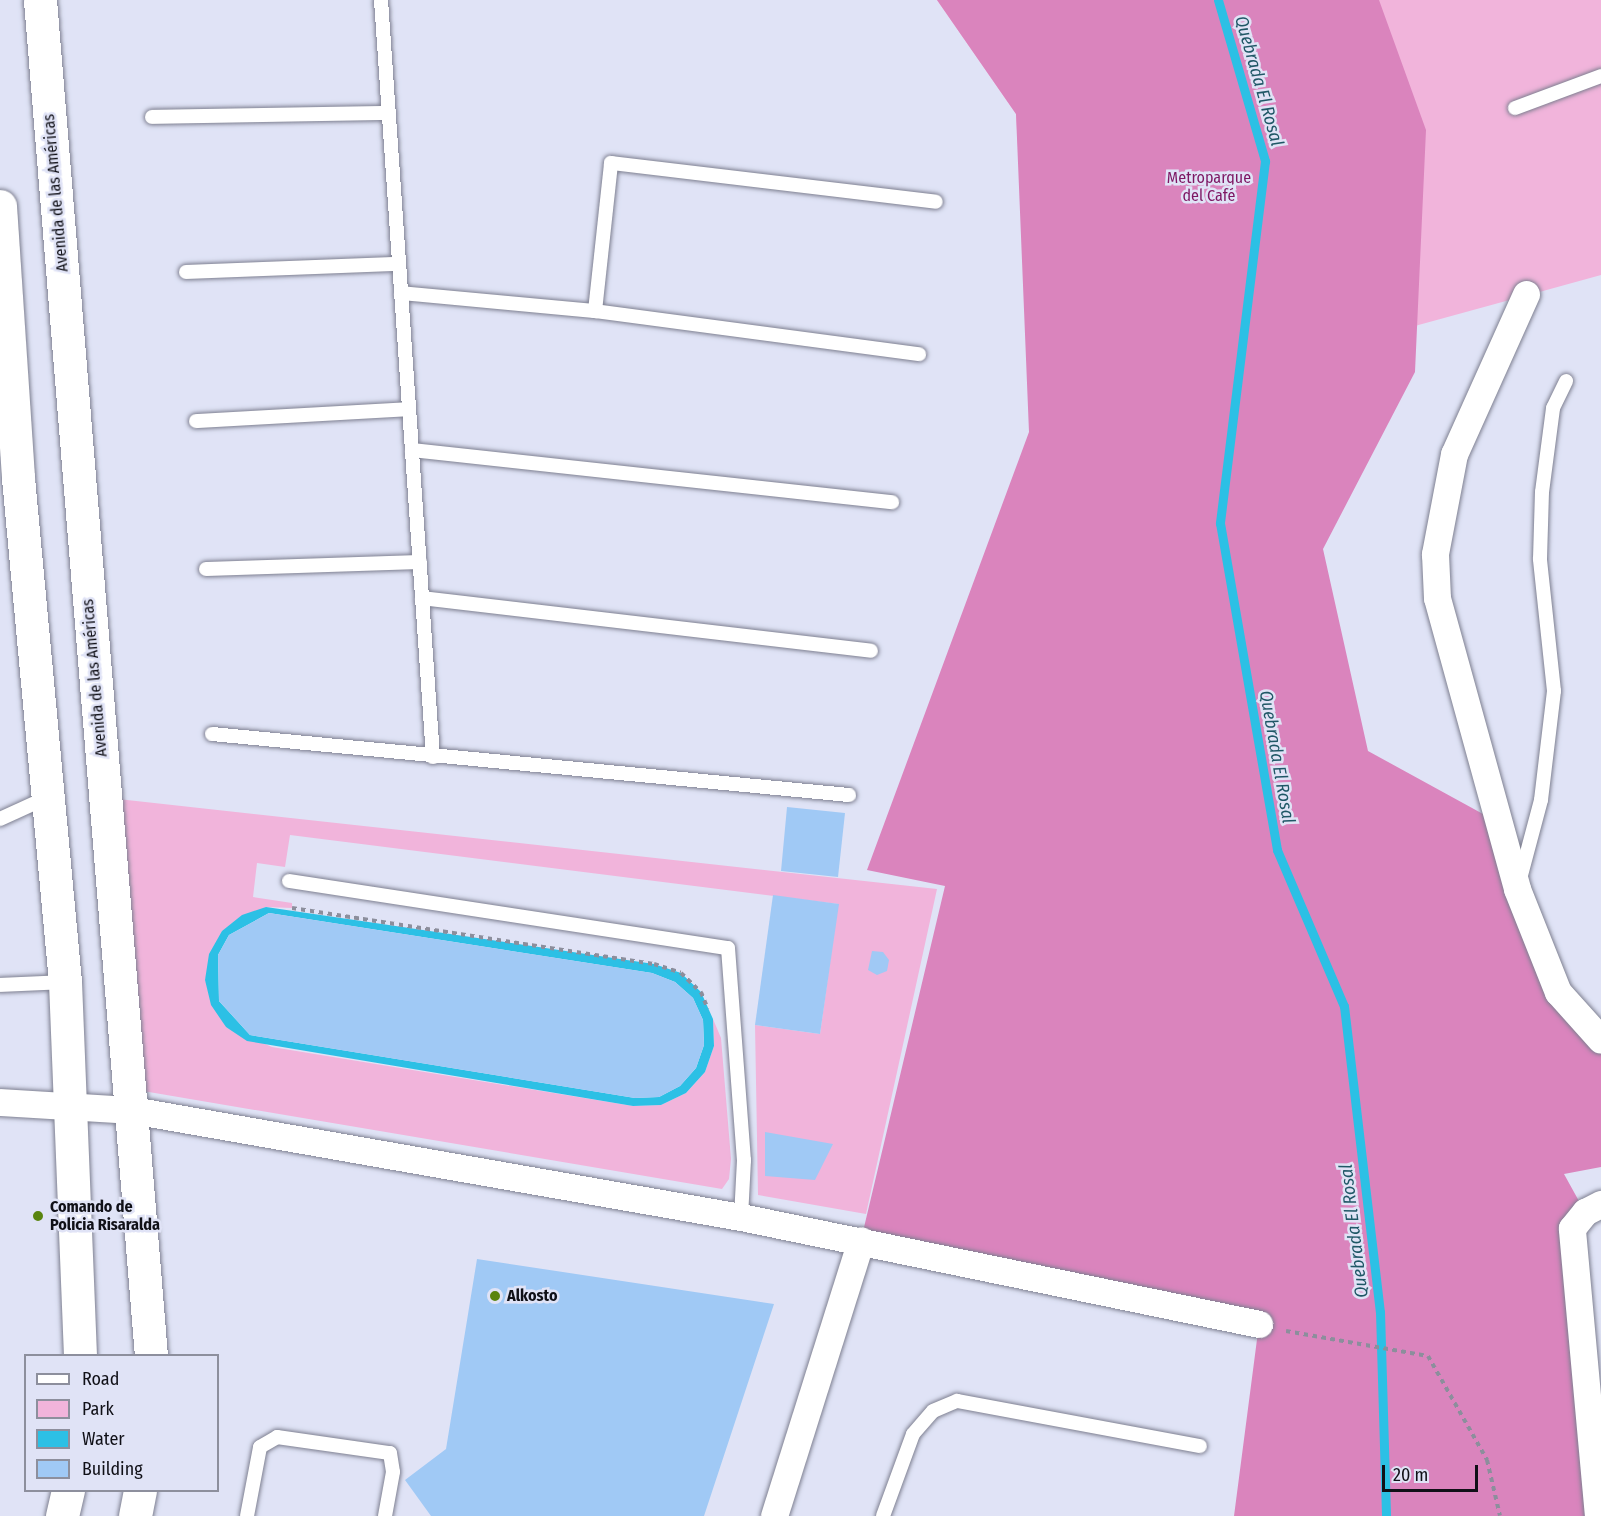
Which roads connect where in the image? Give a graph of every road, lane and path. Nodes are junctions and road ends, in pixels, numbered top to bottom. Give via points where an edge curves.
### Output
1 (40, 0) edge
2 (381, 0) edge
3 (1601, 76) edge
4 (1515, 108) dead end
5 (389, 113) junction
6 (152, 117) dead end
7 (936, 202) dead end
8 (0, 206) edge
9 (399, 264) junction
10 (186, 272) dead end
11 (401, 293) junction
12 (1526, 294) dead end
13 (595, 311) junction
14 (919, 354) dead end
15 (1566, 381) dead end
16 (409, 409) junction
17 (196, 421) dead end
18 (412, 450) junction
19 (9, 475) edge
20 (892, 502) dead end
21 (420, 562) junction
22 (206, 569) dead end
23 (422, 598) junction
24 (871, 651) dead end
25 (212, 734) dead end
26 (433, 757) junction
27 (849, 795) dead end
28 (48, 796) junction
29 (0, 819) edge
30 (289, 881) dead end
31 (1517, 889) junction
32 (292, 908) dead end
33 (472, 936) junction
34 (471, 943) dead end
35 (65, 982) junction
36 (0, 985) edge
37 (713, 1019) dead end
38 (1601, 1040) edge
39 (0, 1102) edge
40 (70, 1105) junction
41 (132, 1110) junction
42 (1601, 1204) edge
43 (741, 1217) junction
44 (861, 1240) junction
45 (1259, 1324) joint
46 (80, 1354) edge
47 (151, 1354) edge
48 (1200, 1446) dead end
49 (68, 1492) edge
50 (140, 1492) edge
51 (62, 1516) edge
52 (135, 1516) edge
53 (247, 1516) edge
54 (385, 1516) edge
55 (774, 1516) edge
56 (884, 1516) edge
57 (1500, 1516) edge
58 (1598, 1516) edge

1 - 41 main road, Avenida de las Américas
2 - 5 lane
3 - 4 lane
5 - 6 lane
5 - 9 lane
7 - 13 lane via 611,163
8 - 19 main road
9 - 10 lane
9 - 11 lane
11 - 13 lane
11 - 16 lane
12 - 31 street via 1454,454 1435,554 1437,598
13 - 14 lane
15 - 31 lane via 1553,408 1542,492 1540,559 1554,691 1541,800
16 - 17 lane
16 - 18 lane
18 - 20 lane
18 - 21 lane
19 - 28 main road
21 - 22 lane
21 - 23 lane
23 - 24 lane
23 - 26 lane
25 - 26 lane
26 - 27 lane
28 - 29 lane
28 - 35 main road
30 - 43 lane via 728,948 744,1160
31 - 38 street via 1558,992
32 - 33 path
33 - 34 path
33 - 37 path via 681,973 701,992
35 - 36 lane
35 - 40 main road
39 - 40 street
40 - 41 street
40 - 46 main road
41 - 43 street
41 - 47 main road, Avenida de las Américas
42 - 58 street via 1585,1212 1572,1228
43 - 44 street
44 - 45 street via 1105,1297
44 - 55 street
45 - 57 path via 1342,1344 1428,1356 1486,1460
48 - 56 lane via 957,1401 933,1411 913,1434
49 - 51 main road
50 - 52 main road
53 - 54 lane via 260,1447 277,1437 390,1454 393,1472

